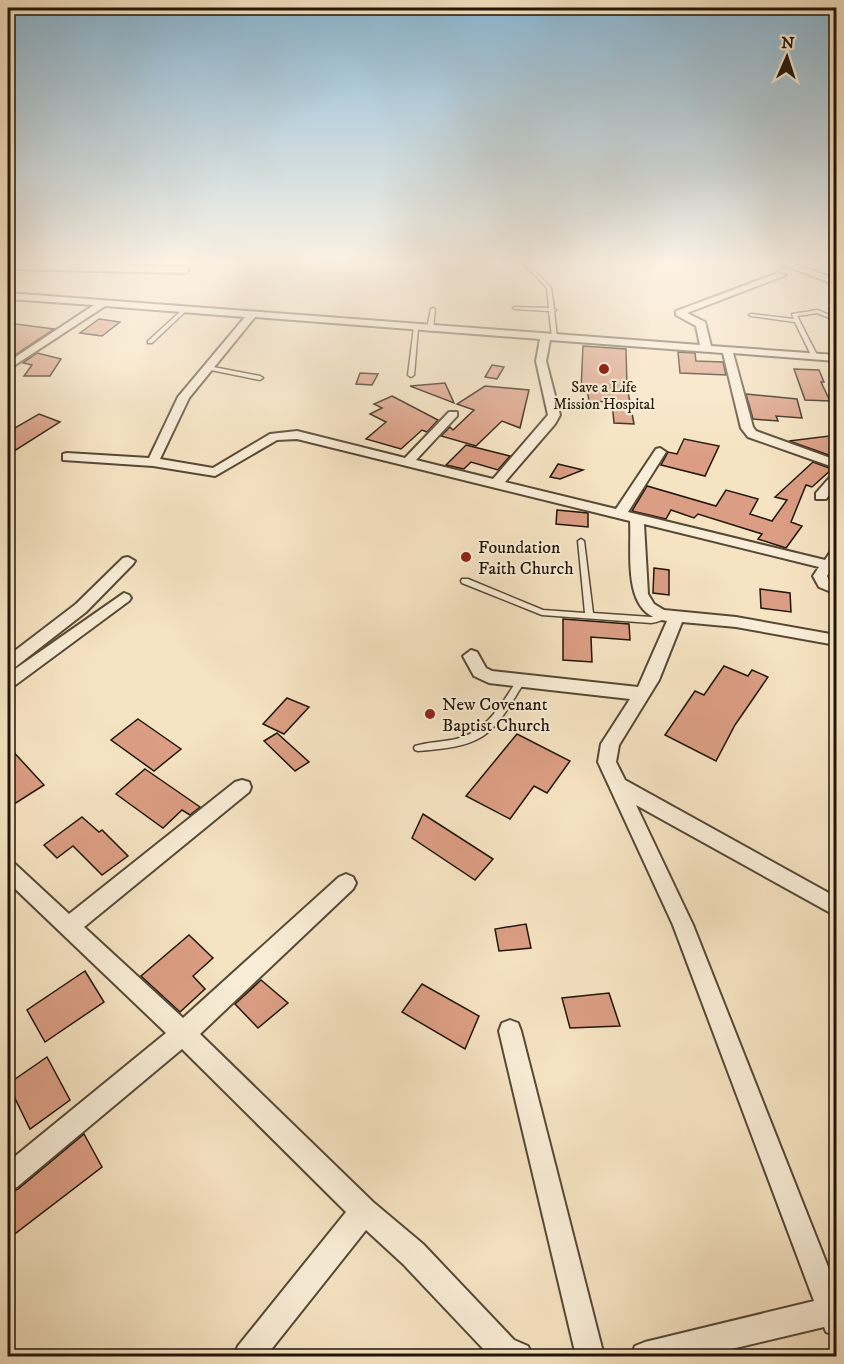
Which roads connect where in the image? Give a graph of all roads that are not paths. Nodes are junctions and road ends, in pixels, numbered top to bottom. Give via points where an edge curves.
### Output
1 (70, 326) edge
2 (168, 326) edge
3 (243, 326) edge
4 (384, 326) edge
5 (431, 326) edge
6 (552, 326) edge
7 (701, 326) edge
8 (799, 326) edge
9 (416, 328) junction
10 (430, 329) junction
11 (550, 337) junction
12 (150, 342) dead end
13 (706, 348) junction
14 (727, 349) junction
15 (815, 357) junction
16 (837, 358) edge
17 (15, 362) dead end
18 (208, 368) junction
19 (411, 375) dead end
20 (260, 378) dead end
21 (453, 414) dead end
22 (660, 452) dead end
23 (67, 457) dead end
24 (153, 462) junction
25 (408, 462) junction
26 (837, 464) edge
27 (837, 479) edge
28 (496, 484) junction
29 (821, 496) dead end
30 (620, 515) junction
31 (638, 520) junction
32 (581, 541) dead end
33 (832, 560) edge
34 (128, 561) dead end
35 (465, 581) dead end
36 (837, 589) edge
37 (124, 598) dead end
38 (589, 615) junction
39 (670, 615) junction
40 (837, 640) edge
41 (471, 656) dead end
42 (8, 664) edge
43 (520, 681) junction
44 (8, 682) edge
45 (643, 694) junction
46 (418, 748) dead end
47 (617, 785) junction
48 (242, 787) dead end
49 (8, 870) edge
50 (346, 883) dead end
51 (837, 907) edge
52 (68, 927) junction
53 (510, 1031) dead end
54 (183, 1034) junction
55 (8, 1178) edge
56 (364, 1211) junction
57 (835, 1314) edge
58 (248, 1356) edge
59 (518, 1356) edge
60 (590, 1356) edge
61 (645, 1356) edge

1 - 17 street
2 - 12 lane
3 - 18 street
4 - 9 street
5 - 10 lane
6 - 11 lane
7 - 13 street
8 - 15 lane
9 - 10 street
9 - 19 lane
10 - 11 street
11 - 13 street
11 - 28 street via 541,361 554,415
13 - 14 street
14 - 15 street
14 - 26 street via 747,428 752,434
15 - 16 street
18 - 20 lane
18 - 24 street via 184,397
21 - 25 street
22 - 30 street
23 - 24 street
24 - 25 street via 215,472 274,437 286,434
25 - 28 street
27 - 29 street
28 - 30 street
30 - 31 street
31 - 33 street
31 - 39 street via 644,604 652,611
32 - 38 lane
33 - 36 street via 820,576 821,581
34 - 42 street via 81,608
35 - 38 lane via 542,612
37 - 44 street
38 - 39 lane via 651,620
39 - 40 street
39 - 45 street via 664,653
41 - 43 street via 484,675
43 - 45 street
43 - 46 lane via 488,730 469,742
45 - 47 street via 608,751 607,762
47 - 51 street
47 - 57 street via 683,925
48 - 52 street
49 - 52 street
50 - 54 street
52 - 54 street
53 - 60 street
54 - 55 street
54 - 56 street
56 - 58 street
56 - 59 street via 413,1254 505,1352
57 - 61 street

